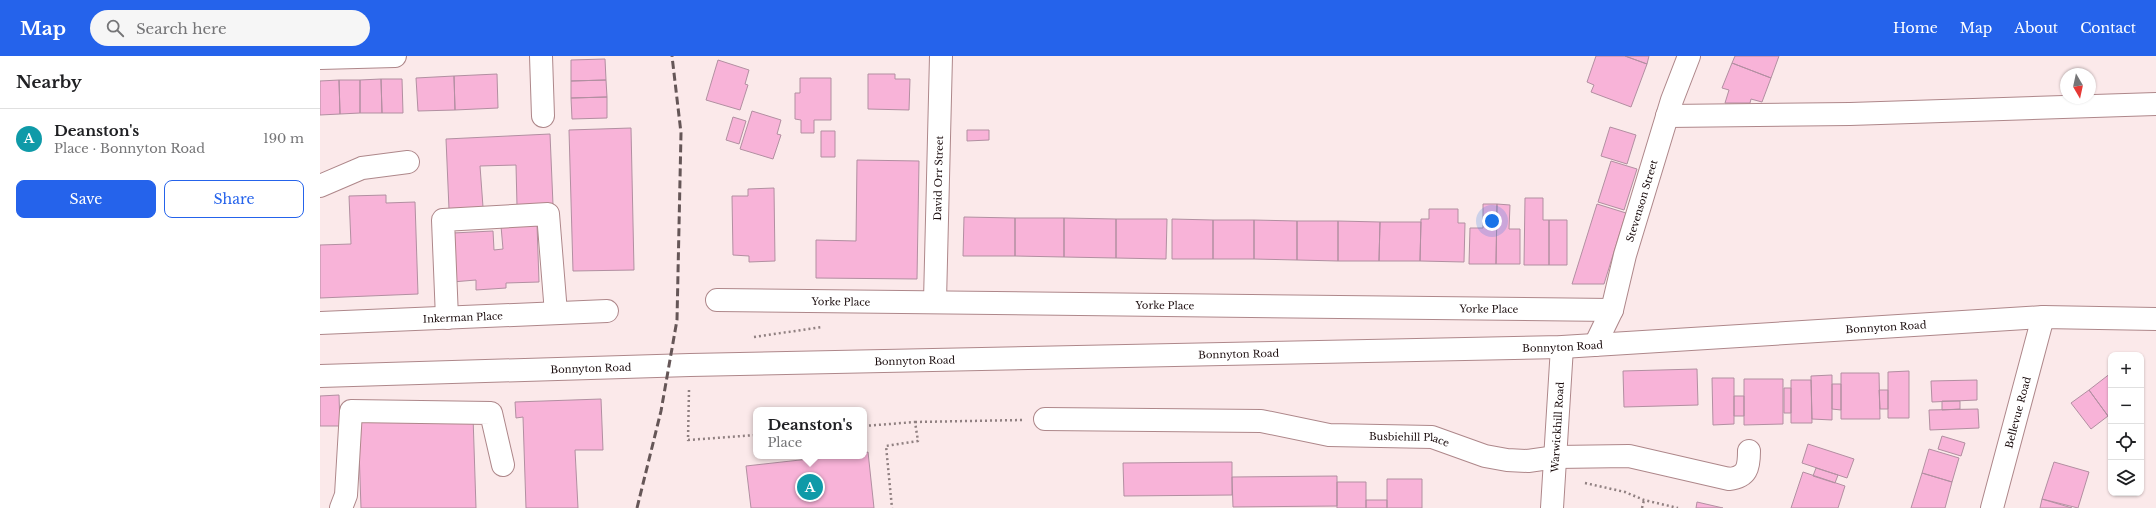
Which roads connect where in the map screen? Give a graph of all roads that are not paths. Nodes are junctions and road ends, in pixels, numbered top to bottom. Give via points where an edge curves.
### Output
1 (395, 56) edge
2 (541, 56) edge
3 (941, 56) edge
4 (1689, 56) edge
5 (320, 58) edge
6 (2156, 104) edge
7 (543, 116) dead end
8 (1667, 116) junction
9 (408, 162) dead end
10 (320, 186) edge
11 (717, 300) dead end
12 (935, 301) junction
13 (1612, 310) junction
14 (607, 311) dead end
15 (556, 313) junction
16 (2043, 317) junction
17 (447, 318) junction
18 (2156, 319) edge
19 (320, 323) edge
20 (1595, 345) junction
21 (1562, 347) junction
22 (320, 376) edge
23 (1045, 419) road end
24 (1749, 451) dead end
25 (1556, 457) junction
26 (503, 465) dead end
27 (341, 508) edge
28 (1552, 508) edge
29 (1992, 508) edge

1 - 5 street
2 - 7 street
3 - 12 street, David Orr Street
4 - 8 street, Stevenson Street
6 - 8 street via 1850,114
8 - 13 street, Stevenson Street via 1625,255
9 - 10 street via 362,168
11 - 12 street, Yorke Place
12 - 13 street, Yorke Place
13 - 20 street, Stevenson Street
14 - 15 street, Inkerman Place
15 - 17 street, Inkerman Place
15 - 17 street via 548,214 443,220
16 - 18 street, Bonnyton Road
16 - 20 street, Bonnyton Road
16 - 29 street, Bellevue Road
17 - 19 street, Inkerman Place
20 - 21 street, Bonnyton Road
21 - 22 street, Bonnyton Road via 690,365
21 - 25 street, Warwickhill Road
23 - 25 street, Busbiehill Place via 1261,421 1329,435 1432,437 1486,456 1507,460 1528,461
24 - 25 street, Busbiehill Place via 1748,470 1743,475 1729,479 1629,456
25 - 28 street, Warwickhill Road
26 - 27 street via 491,413 351,411 346,495

